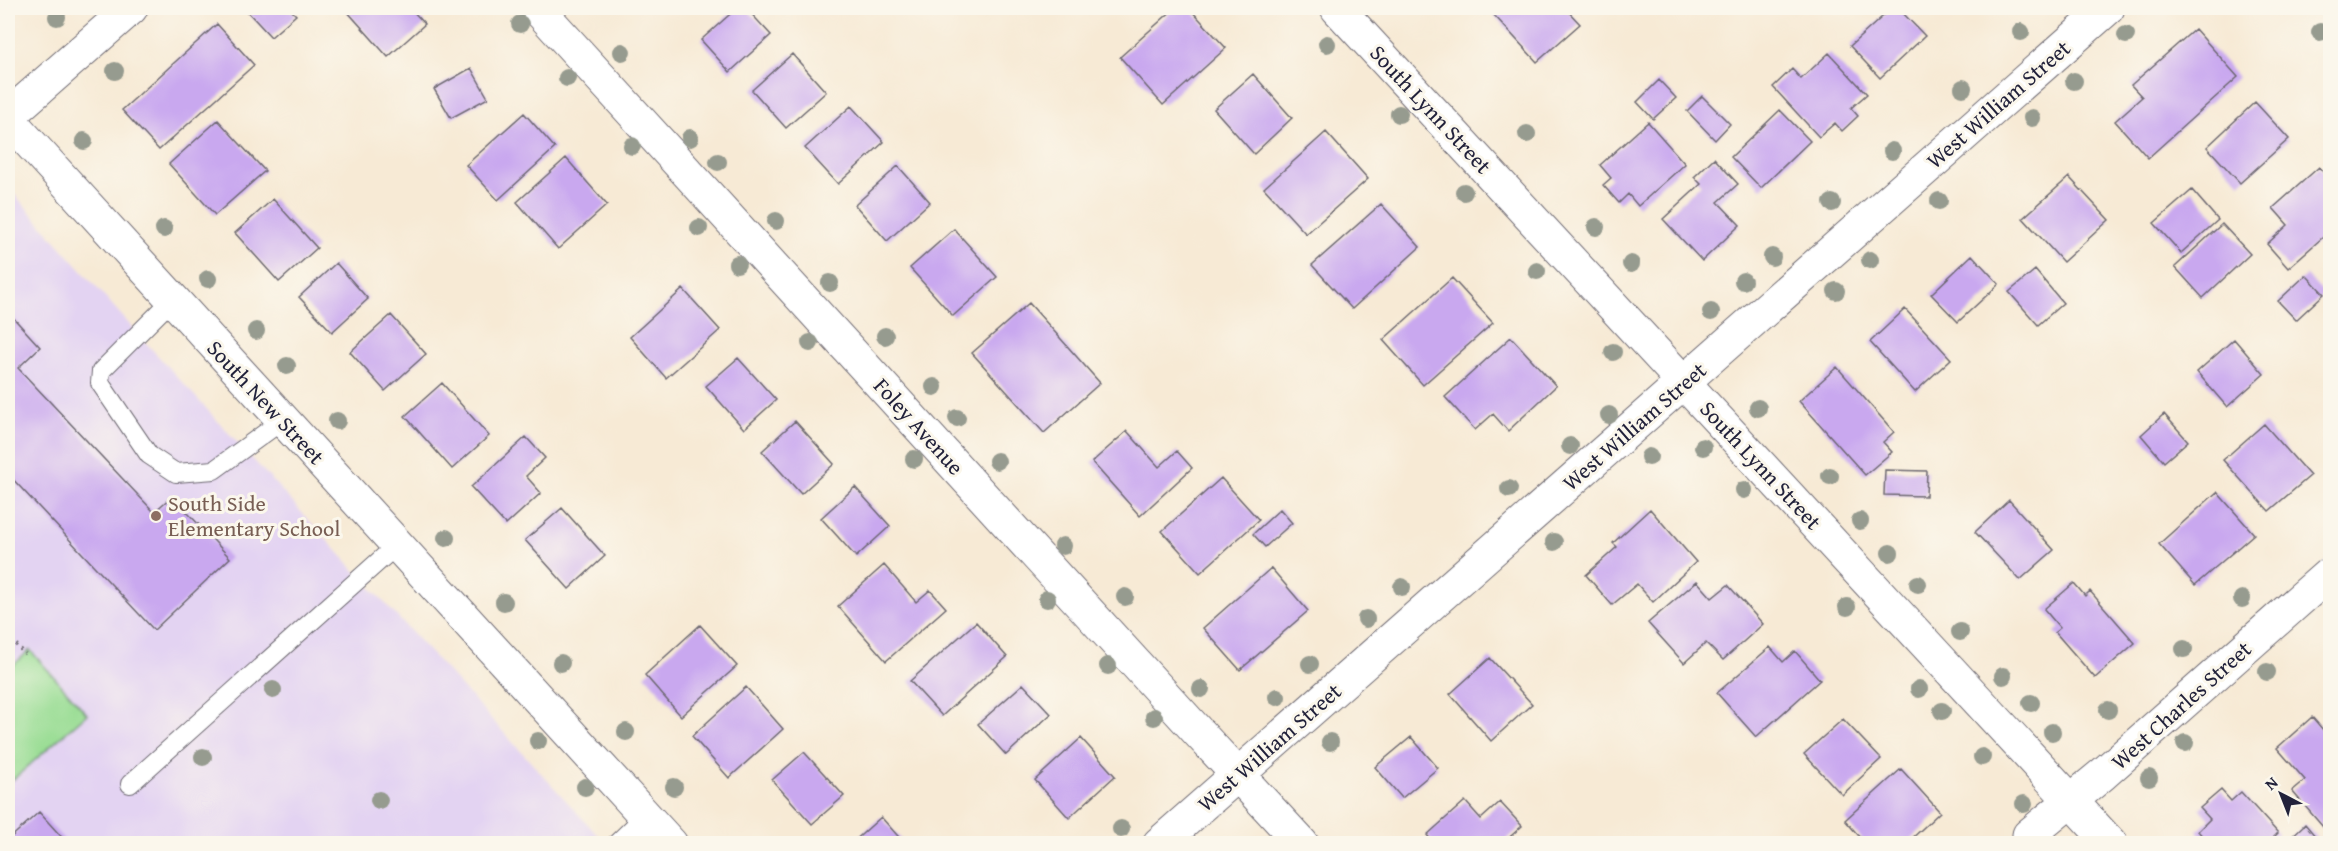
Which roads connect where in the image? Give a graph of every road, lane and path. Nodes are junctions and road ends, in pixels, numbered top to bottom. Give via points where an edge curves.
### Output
1 (131, 8) edge
2 (537, 8) edge
3 (1338, 8) edge
4 (2108, 8) edge
5 (8, 117) edge
6 (172, 300) junction
7 (1683, 382) junction
8 (283, 420) junction
9 (398, 544) junction
10 (2331, 573) edge
11 (8, 636) edge
12 (26, 654) dead end
13 (1238, 774) junction
14 (130, 784) dead end
15 (2072, 800) junction
16 (645, 816) junction
17 (2029, 835) dead end
18 (616, 843) edge
19 (671, 843) edge
20 (1159, 843) edge
21 (1302, 843) edge
22 (2111, 843) edge

1 - 5 street
2 - 13 street, Foley Avenue
3 - 7 street, South Lynn Street
4 - 7 street, West William Street
5 - 6 street, South New Street
6 - 8 street, South New Street
6 - 8 lane via 101,371 100,383 149,455 176,473 214,470
7 - 13 street, West William Street
7 - 15 street, South Lynn Street
8 - 9 street, South New Street
9 - 14 lane
9 - 16 street, South New Street
10 - 15 street, West Charles Street
11 - 12 path
13 - 20 street, West William Street
13 - 21 street, Foley Avenue
15 - 17 street, West Charles Street
15 - 22 street, South Lynn Street
16 - 18 lane
16 - 19 street, South New Street

